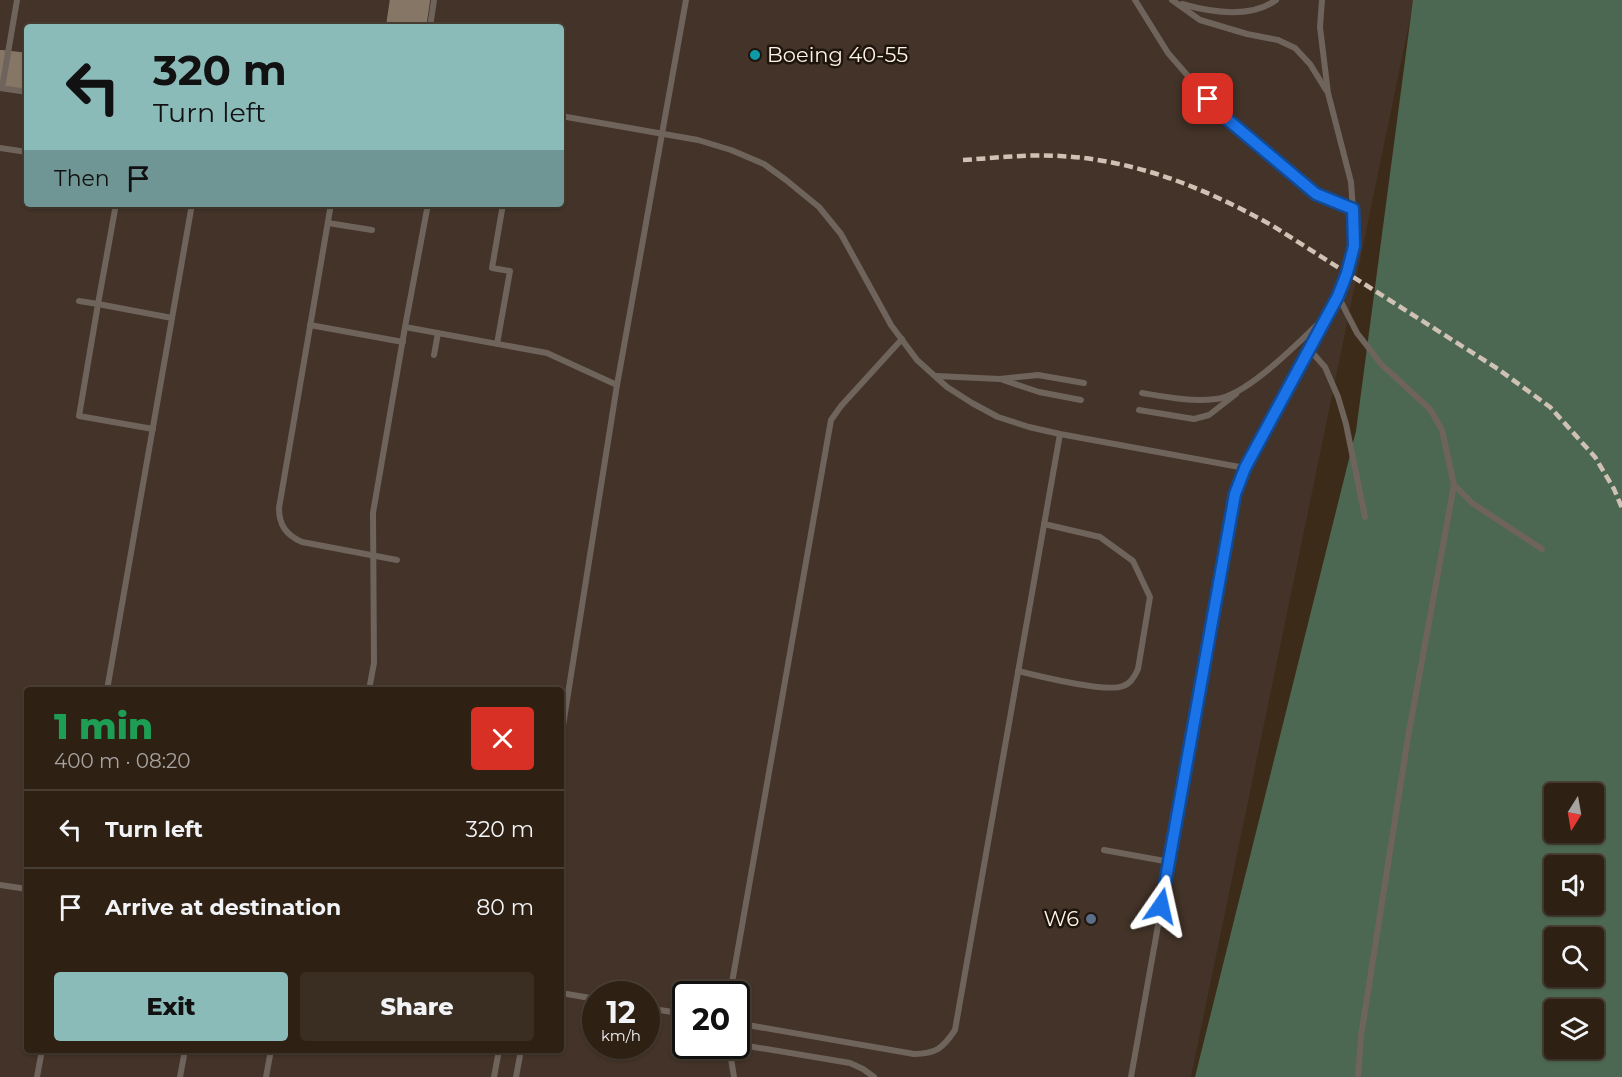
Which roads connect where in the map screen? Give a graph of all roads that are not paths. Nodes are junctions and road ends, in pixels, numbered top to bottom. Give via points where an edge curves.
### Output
1 (17, 0) edge
2 (434, 0) edge
3 (686, 0) edge
4 (1136, 0) edge
5 (1276, 0) edge
6 (1322, 0) edge
7 (1174, 1) edge
8 (430, 24) edge
9 (1, 88) edge
10 (24, 92) edge
11 (1328, 93) junction
12 (564, 117) edge
13 (661, 133) junction
14 (0, 148) edge
15 (24, 152) edge
16 (115, 207) edge
17 (191, 207) edge
18 (331, 207) edge
19 (427, 207) edge
20 (502, 207) edge
21 (1353, 209) junction
22 (328, 223) junction
23 (372, 230) dead end
24 (1338, 296) junction
25 (79, 301) dead end
26 (98, 304) junction
27 (1328, 314) junction
28 (172, 318) junction
29 (310, 325) junction
30 (405, 327) junction
31 (438, 333) junction
32 (902, 339) junction
33 (403, 342) junction
34 (497, 344) junction
35 (1310, 349) junction
36 (434, 355) dead end
37 (935, 376) junction
38 (1000, 380) junction
39 (1084, 383) dead end
40 (617, 384) junction
41 (1246, 387) junction
42 (1142, 393) dead end
43 (1081, 400) dead end
44 (1139, 410) dead end
45 (153, 429) junction
46 (1060, 435) junction
47 (1245, 468) junction
48 (1454, 484) junction
49 (1365, 516) dead end
50 (1044, 524) junction
51 (1542, 549) dead end
52 (373, 555) junction
53 (397, 560) dead end
54 (1018, 671) junction
55 (108, 687) edge
56 (370, 687) edge
57 (564, 719) edge
58 (1104, 850) dead end
59 (1170, 862) junction
60 (0, 885) edge
61 (24, 889) edge
62 (732, 981) edge
63 (564, 994) edge
64 (582, 997) edge
65 (750, 1025) edge
66 (750, 1046) edge
67 (41, 1053) edge
68 (184, 1053) edge
69 (270, 1053) edge
70 (498, 1053) edge
71 (520, 1053) edge
72 (731, 1059) edge
73 (37, 1077) edge
74 (180, 1077) edge
75 (266, 1077) edge
76 (494, 1077) edge
77 (516, 1077) edge
78 (734, 1077) edge
79 (873, 1077) edge
80 (1131, 1077) edge
81 (1358, 1077) edge

1 - 9 lane
2 - 8 lane
3 - 13 lane
4 - 21 lane via 1168,53 1221,114 1316,194
5 - 7 lane via 1240,12 1204,10
6 - 11 lane via 1320,27
7 - 11 lane via 1200,20 1278,39 1295,48
9 - 10 lane
11 - 21 lane via 1351,182
12 - 13 lane
13 - 32 lane via 698,140 764,164 819,207 841,234
13 - 40 lane
14 - 15 lane
16 - 26 lane
17 - 28 lane
18 - 22 lane
19 - 30 lane
20 - 34 lane via 492,268 510,271
21 - 24 lane via 1354,246
22 - 23 lane
22 - 29 lane
24 - 27 lane
24 - 48 lane via 1357,333 1382,365 1430,409 1442,430
25 - 26 lane
26 - 28 lane
26 - 45 lane via 79,416
27 - 35 lane
27 - 41 lane
28 - 45 lane
29 - 33 lane
29 - 52 lane via 279,517 293,539
30 - 31 lane
30 - 33 lane
31 - 34 lane
31 - 36 lane
32 - 37 lane
32 - 62 lane via 831,420
33 - 52 lane via 373,513
34 - 40 lane via 547,353
35 - 47 lane
35 - 49 lane via 1325,367 1338,397
37 - 38 lane
37 - 46 lane via 998,417
38 - 39 lane via 1038,375
38 - 43 lane
40 - 57 lane
41 - 42 lane via 1218,399 1184,400
41 - 44 lane via 1209,415 1194,419
45 - 55 lane
46 - 47 lane
46 - 50 lane
47 - 59 lane via 1235,494
48 - 51 lane via 1472,504
48 - 81 lane via 1408,736
50 - 54 lane
50 - 54 lane via 1100,537 1133,561 1150,597 1138,669 1124,686 1103,687
52 - 53 lane
52 - 56 lane via 374,663
54 - 65 lane via 954,1030 947,1043 926,1054 914,1054
58 - 59 lane
59 - 80 lane
60 - 61 lane
63 - 64 lane
66 - 79 lane via 849,1063
67 - 73 lane
68 - 74 lane
69 - 75 lane
70 - 76 lane
71 - 77 lane
72 - 78 lane

